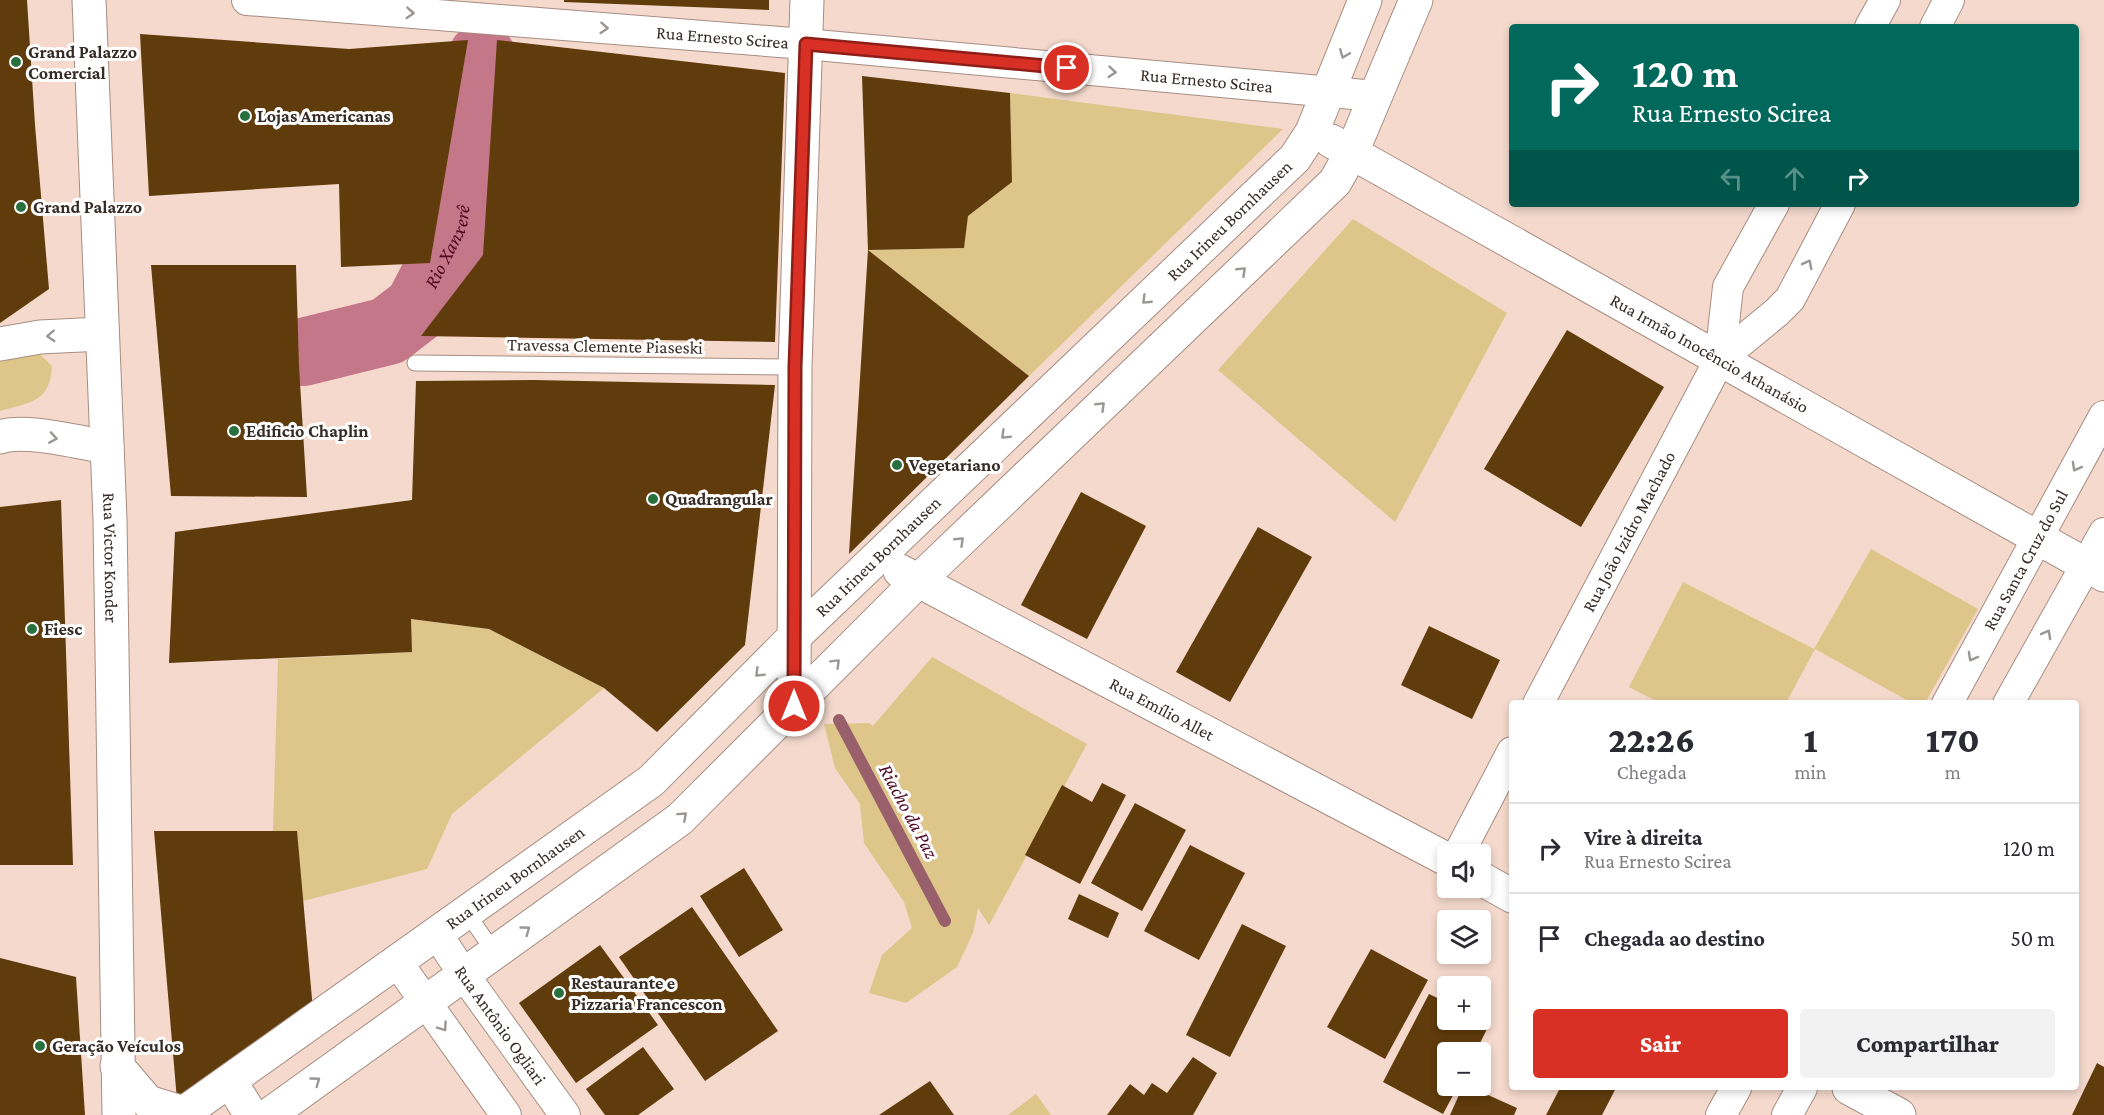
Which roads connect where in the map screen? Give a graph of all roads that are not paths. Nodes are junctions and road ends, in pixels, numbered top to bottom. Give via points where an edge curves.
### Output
1 (89, 0) edge
2 (247, 0) edge
3 (807, 0) edge
4 (1365, 0) edge
5 (1416, 0) edge
6 (1885, 0) edge
7 (1872, 24) edge
8 (806, 44) junction
9 (1329, 92) junction
10 (1376, 96) junction
11 (1312, 132) junction
12 (1352, 152) junction
13 (1772, 207) edge
14 (1838, 207) edge
15 (102, 333) junction
16 (1104, 341) junction
17 (0, 344) edge
18 (1720, 359) junction
19 (415, 363) dead end
20 (795, 367) junction
21 (1136, 372) junction
22 (2104, 416) edge
23 (0, 437) edge
24 (107, 447) junction
25 (2104, 533) edge
26 (2037, 538) junction
27 (876, 559) junction
28 (2095, 571) edge
29 (918, 581) junction
30 (794, 637) junction
31 (1540, 700) edge
32 (1949, 700) edge
33 (2011, 700) edge
34 (794, 706) junction
35 (1509, 758) edge
36 (1464, 844) edge
37 (1437, 854) edge
38 (1491, 884) edge
39 (1509, 894) edge
40 (467, 913) junction
41 (437, 934) junction
42 (494, 952) junction
43 (397, 962) junction
44 (464, 975) junction
45 (425, 1002) junction
46 (117, 1066) junction
47 (230, 1081) junction
48 (1735, 1090) edge
49 (1801, 1090) edge
50 (1853, 1090) edge
51 (182, 1114) edge
52 (119, 1115) edge
53 (251, 1115) edge
54 (269, 1115) edge
55 (506, 1115) edge
56 (565, 1115) edge
57 (1721, 1115) edge
58 (1787, 1115) edge
59 (1899, 1115) edge

1 - 15 street, Rua Victor Konder
2 -> 8 street, Rua Ernesto Scirea
3 - 8 street
4 -> 9 street, Rua Irineu Bornhausen
5 - 10 street
6 - 7 street
8 -> 9 street, Rua Ernesto Scirea
8 - 20 street
9 - 10 street, Rua Ernesto Scirea
9 - 11 street, Rua Irineu Bornhausen
10 - 12 street
11 - 12 street, Rua Irmão Inocêncio Athanásio
11 -> 16 street, Rua Irineu Bornhausen via 1295,158
12 - 18 street, Rua Irmão Inocêncio Athanásio
21 -> 12 street via 1335,182
13 - 18 street, Rua João Izidro Machado via 1728,287
18 -> 14 street, Rua João Izidro Machado via 1790,299
15 -> 17 street
15 - 24 street, Rua Victor Konder
16 - 21 street
16 -> 27 street, Rua Irineu Bornhausen
18 - 26 street, Rua Irmão Inocêncio Athanásio
18 - 31 street, Rua João Izidro Machado
19 - 20 lane, Travessa Clemente Piaseski
20 - 30 street
29 -> 21 street
22 -> 26 street, Rua Santa Cruz do Sul
23 -> 24 street via 29,435
24 - 46 street, Rua Victor Konder
25 - 28 street
26 - 28 street, Rua Irmão Inocêncio Athanásio
26 -> 32 street, Rua Santa Cruz do Sul
27 - 29 street, Rua Emílio Allet
27 - 30 street, Rua Irineu Bornhausen
33 -> 28 street
34 -> 29 street
29 - 37 street, Rua Emílio Allet
30 - 34 street
30 -> 40 street, Rua Irineu Bornhausen via 651,781
42 -> 34 street via 680,819
35 - 36 street
38 - 39 street
40 - 41 street, Rua Irineu Bornhausen
40 - 42 lane
41 - 43 street, Rua Irineu Bornhausen
41 - 44 street, Rua Antônio Ogliari
42 - 44 street
43 - 45 street
43 - 47 street, Rua Irineu Bornhausen
44 - 45 street
44 - 56 street, Rua Antônio Ogliari
54 -> 45 street
45 -> 55 street
46 - 51 street via 148,1102
46 - 52 street, Rua Victor Konder
47 - 51 street, Rua Irineu Bornhausen
47 - 53 street
48 - 57 street
49 - 58 street
50 - 59 street

